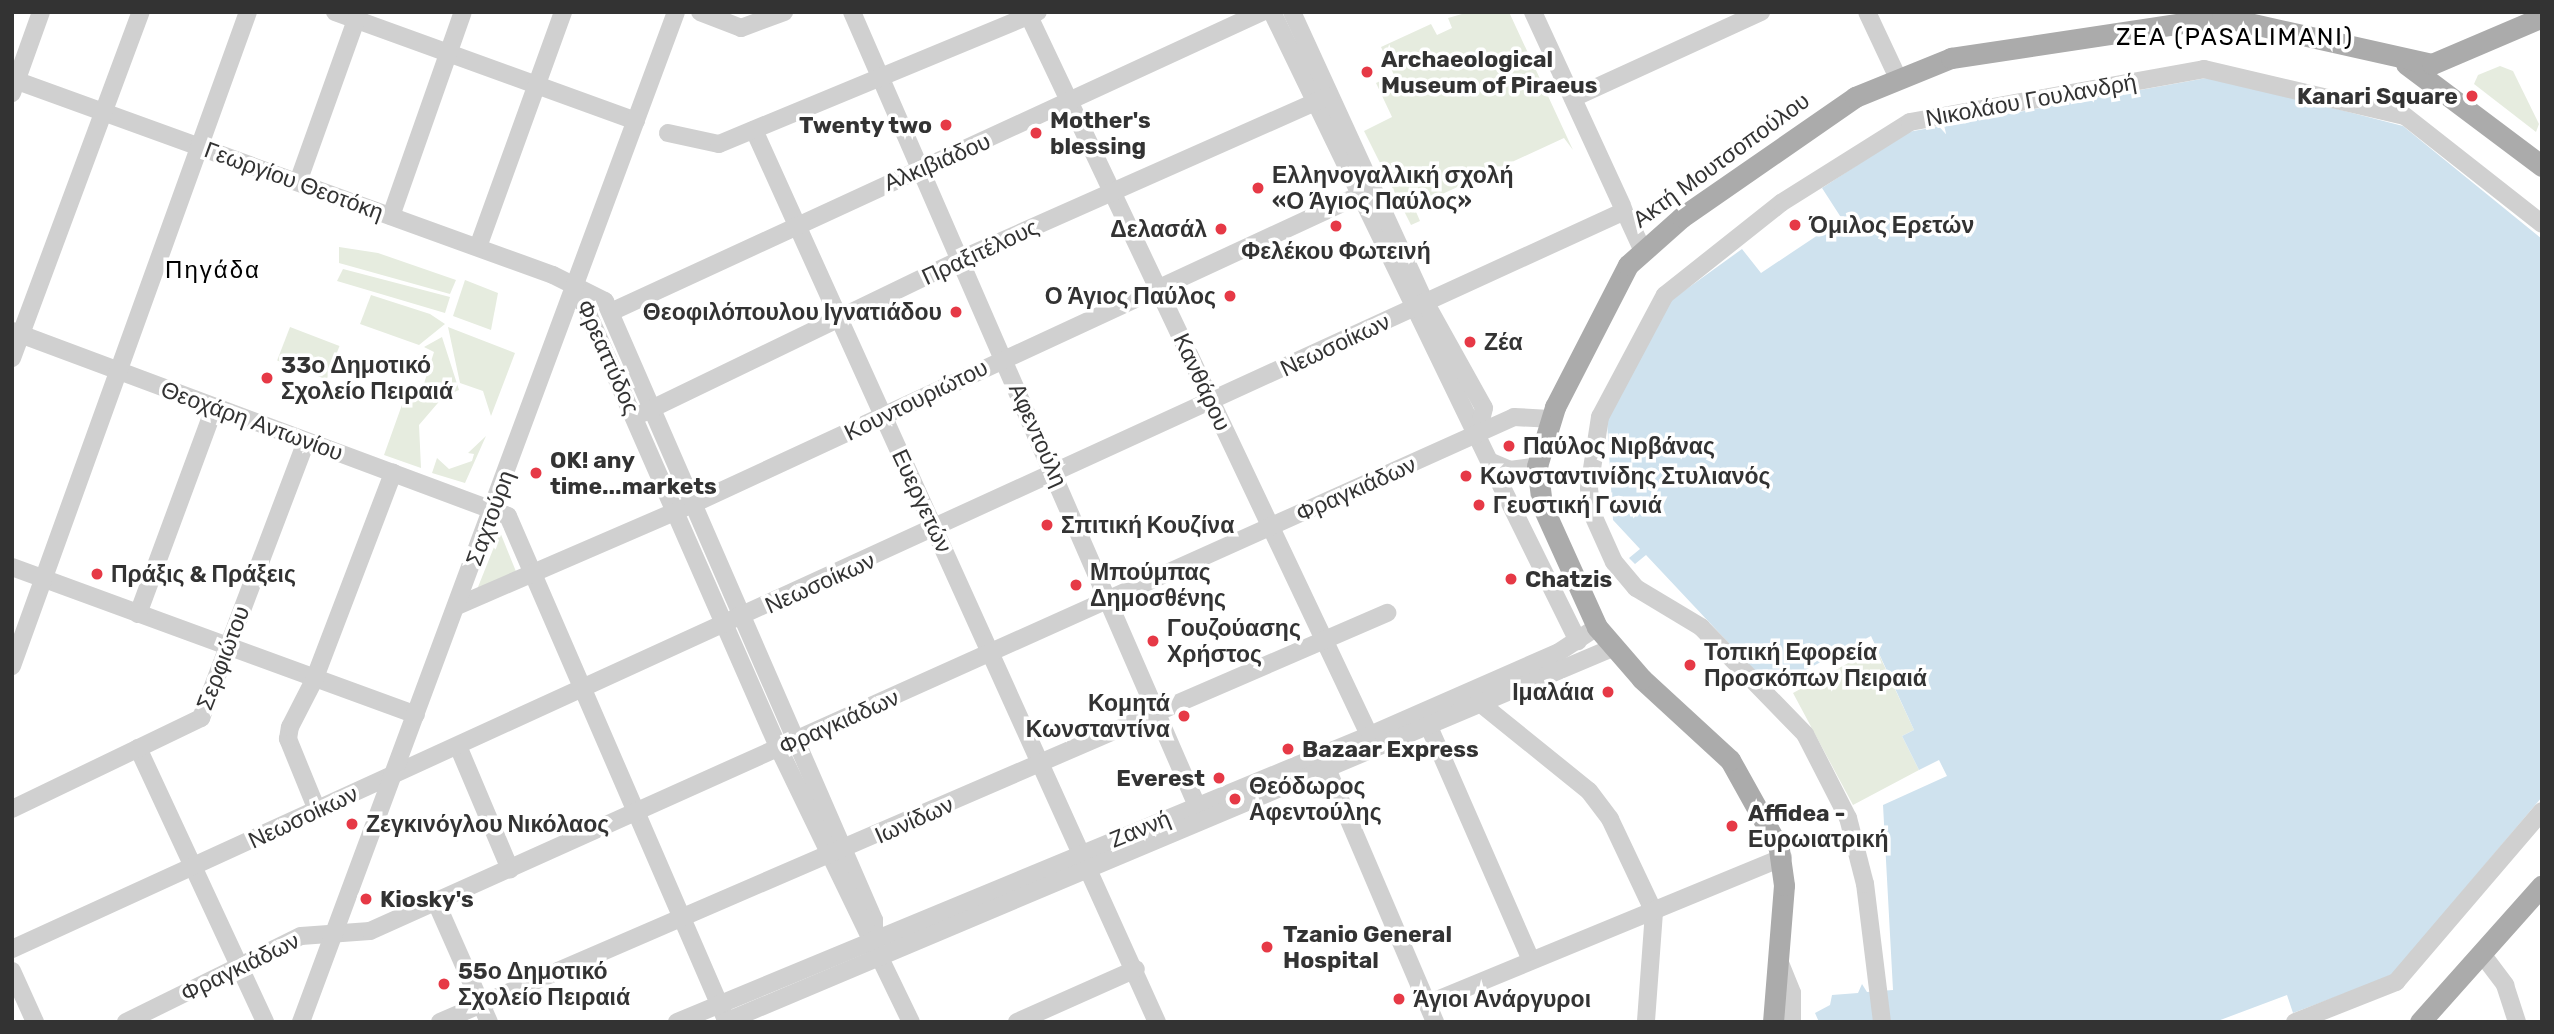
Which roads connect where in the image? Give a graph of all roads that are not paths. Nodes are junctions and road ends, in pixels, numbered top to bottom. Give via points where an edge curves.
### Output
1 (41, 12) edge
2 (141, 12) edge
3 (248, 12) edge
4 (335, 12) edge
5 (463, 12) edge
6 (563, 12) edge
7 (676, 12) edge
8 (700, 12) edge
9 (784, 12) edge
10 (852, 12) edge
11 (1262, 12) edge
12 (1272, 12) edge
13 (1292, 12) edge
14 (1534, 12) edge
15 (1761, 12) edge
16 (1867, 12) edge
17 (1031, 14) edge
18 (2201, 15) edge
19 (358, 16) edge
20 (2540, 17) edge
21 (449, 53) junction
22 (2395, 59) junction
23 (1897, 76) junction
24 (881, 77) junction
25 (14, 84) edge
26 (536, 85) junction
27 (1573, 98) junction
28 (1322, 99) junction
29 (1070, 104) junction
30 (104, 112) junction
31 (636, 121) junction
32 (754, 130) junction
33 (668, 133) dead end
34 (201, 147) junction
35 (2542, 166) edge
36 (921, 169) junction
37 (298, 182) junction
38 (1112, 192) junction
39 (1366, 192) junction
40 (1625, 211) junction
41 (391, 216) junction
42 (2542, 224) edge
43 (795, 225) junction
44 (478, 247) junction
45 (1642, 249) junction
46 (961, 259) junction
47 (575, 284) junction
48 (1158, 289) junction
49 (1419, 305) junction
50 (613, 312) junction
51 (838, 318) junction
52 (17, 332) edge
53 (1004, 357) junction
54 (12, 358) edge
55 (118, 371) junction
56 (1212, 402) junction
57 (214, 408) junction
58 (653, 408) junction
59 (635, 417) junction
60 (883, 417) junction
61 (1550, 419) junction
62 (1477, 435) junction
63 (306, 442) junction
64 (1489, 461) junction
65 (1538, 466) junction
66 (393, 474) junction
67 (1056, 474) junction
68 (693, 504) junction
69 (493, 509) junction
70 (676, 511) junction
71 (1271, 527) junction
72 (936, 531) junction
73 (12, 567) edge
74 (534, 573) junction
75 (41, 578) junction
76 (1110, 600) junction
77 (457, 606) junction
78 (1387, 613) dead end
79 (138, 614) junction
80 (733, 623) junction
81 (1597, 627) junction
82 (1324, 639) junction
83 (1578, 641) junction
84 (227, 648) junction
85 (1612, 648) junction
86 (993, 653) junction
87 (12, 666) edge
88 (314, 680) junction
89 (584, 690) junction
90 (1471, 691) junction
91 (1480, 708) junction
92 (1157, 713) junction
93 (416, 715) junction
94 (1430, 729) junction
95 (1373, 743) junction
96 (458, 746) junction
97 (787, 746) junction
98 (138, 748) junction
99 (1044, 763) junction
100 (1328, 772) junction
101 (393, 775) junction
102 (12, 809) edge
103 (317, 810) junction
104 (2542, 811) edge
105 (636, 812) junction
106 (1200, 813) junction
107 (1085, 851) junction
108 (836, 854) junction
109 (1783, 858) junction
110 (193, 868) junction
111 (510, 869) junction
112 (1094, 870) junction
113 (2542, 885) edge
114 (436, 902) junction
115 (1654, 912) junction
116 (681, 918) junction
117 (334, 932) junction
118 (874, 939) junction
119 (12, 949) edge
120 (2482, 954) junction
121 (882, 957) junction
122 (1531, 960) junction
123 (1780, 963) junction
124 (239, 967) junction
125 (1136, 970) junction
126 (12, 971) edge
127 (481, 1003) junction
128 (719, 1004) junction
129 (1427, 1004) junction
130 (726, 1021) edge
131 (35, 1022) edge
132 (126, 1022) edge
133 (265, 1022) edge
134 (301, 1022) edge
135 (440, 1022) edge
136 (489, 1022) edge
137 (677, 1022) edge
138 (911, 1022) edge
139 (1017, 1022) edge
140 (1157, 1022) edge
141 (1435, 1022) edge
142 (1646, 1022) edge
143 (1773, 1022) edge
144 (1792, 1022) edge
145 (1882, 1022) edge
146 (2295, 1022) edge
147 (2420, 1022) edge
148 (2517, 1022) edge

1 - 25 street
2 - 30 street
3 - 34 street
4 - 19 street
5 - 21 street
6 - 26 street
7 - 31 street, Σαχτούρη
8 - 9 street via 741,28
10 - 24 street, Αφεντούλη
11 - 29 street, Αλκιβιάδου
12 - 28 street
13 - 28 street
14 - 27 street
15 - 27 street
16 - 23 street
17 - 24 street
17 - 29 street, Κανθάρου
18 - 22 main road, Ακτή Μουτσοπούλου via 2236,17
18 - 23 main road, Ακτή Μουτσοπούλου via 1951,58
19 - 21 street
19 - 37 street
20 - 22 main road via 2451,60
21 - 26 street
21 - 41 street
22 - 35 main road
23 - 45 main road, Ακτή Μουτσοπούλου via 1804,131
24 - 32 street
24 - 36 street, Αφεντούλη
25 - 30 street, Γεωργίου Θεοτόκη
26 - 31 street
26 - 44 street
27 - 40 street
28 - 38 street, Πραξιτέλους
28 - 39 street
29 - 36 street, Αλκιβιάδου
29 - 38 street, Κανθάρου
30 - 34 street, Γεωργίου Θεοτόκη
30 - 52 street
31 - 47 street, Σαχτούρη
32 - 33 street via 709,145
32 - 43 street, Ευεργετών
34 - 37 street, Γεωργίου Θεοτόκη
34 - 55 street
36 - 43 street, Αλκιβιάδου
36 - 46 street, Αφεντούλη
37 - 41 street, Γεωργίου Θεοτόκη
38 - 46 street, Πραξιτέλους
38 - 48 street, Κανθάρου
39 - 48 street, Κουντουριώτου
39 - 49 street
40 - 45 street
40 - 49 street, Νεωσοίκων
41 - 44 street, Γεωργίου Θεοτόκη
42 - 145 street, Νικολάου Γουλανδρή via 2405,116 2204,69 1910,122 1781,203 1665,295 1600,416 1589,488 1592,513 1614,562 1636,588 1701,627 1805,734 1847,818 1865,884
43 - 50 street, Αλκιβιάδου
43 - 51 street, Ευεργετών
44 - 47 street, Γεωργίου Θεοτόκη
45 - 61 main road, Ακτή Μουτσοπούλου via 1580,349
46 - 51 street, Πραξιτέλους
46 - 53 street, Αφεντούλη
47 - 50 street, Φρεαττύδος
47 - 59 street, Φρεαττύδος
47 - 69 street, Σαχτούρη
48 - 53 street, Κουντουριώτου
48 - 56 street, Κανθάρου
49 - 56 street, Νεωσοίκων
49 - 62 street via 1484,408
50 - 58 street, Φρεαττύδος
51 - 58 street, Πραξιτέλους
51 - 60 street, Ευεργετών
52 - 54 street
52 - 55 street, Θεοχάρη Αντωνίου
53 - 60 street, Κουντουριώτου
53 - 67 street, Αφεντούλη
55 - 57 street, Θεοχάρη Αντωνίου
55 - 75 street
56 - 67 street, Νεωσοίκων
56 - 71 street, Κανθάρου
57 - 63 street, Θεοχάρη Αντωνίου
57 - 79 street
58 - 59 street, Πραξιτέλους
58 - 68 street, Φρεαττύδος
59 - 70 street, Φρεαττύδος
60 - 68 street, Κουντουριώτου
60 - 72 street, Ευεργετών
61 - 62 street, Φραγκιάδων via 1514,418
61 - 65 main road, Ακτή Μουτσοπούλου
62 - 64 street
62 - 71 street, Φραγκιάδων
63 - 66 street, Θεοχάρη Αντωνίου
63 - 84 street, Σερφιώτου
64 - 65 street via 1510,470
64 - 83 street
65 - 81 main road, Ακτή Μουτσοπούλου via 1546,518
66 - 69 street, Θεοχάρη Αντωνίου
66 - 88 street
67 - 72 street, Νεωσοίκων
67 - 76 street, Αφεντούλη
68 - 70 street, Κουντουριώτου
68 - 80 street, Φρεαττύδος
69 - 74 street via 510,518
69 - 77 street, Σαχτούρη
70 - 74 street, Κουντουριώτου
70 - 80 street, Φρεαττύδος
71 - 76 street, Φραγκιάδων
71 - 82 street, Κανθάρου
72 - 80 street, Νεωσοίκων
72 - 86 street, Ευεργετών
73 - 75 street
74 - 77 street, Κουντουριώτου
74 - 89 street
75 - 79 street
75 - 87 street
76 - 86 street, Φραγκιάδων
76 - 92 street, Αφεντούλη
77 - 93 street, Σαχτούρη
78 - 82 street, Ιωνίδων
79 - 84 street
80 - 89 street, Νεωσοίκων
80 - 97 street, Φρεαττύδος
81 - 83 street, Ζαννή
81 - 85 main road, Ακτή Μουτσοπούλου
82 - 92 street, Ιωνίδων
82 - 95 street, Κανθάρου
83 - 90 street, Ζαννή
84 - 88 street
84 - 98 street, Σερφιώτου via 201,718
85 - 91 street, Ζαννή
85 - 109 main road, Ακτή Μουτσοπούλου via 1730,760
86 - 97 street, Φραγκιάδων
86 - 99 street, Ευεργετών
88 - 93 street
88 - 103 street via 288,739
89 - 96 street, Νεωσοίκων
89 - 105 street
90 - 91 street
90 - 95 street, Ζαννή
91 - 94 street, Ζαννή
91 - 115 street via 1601,804
92 - 99 street, Ιωνίδων
92 - 106 street, Αφεντούλη
93 - 101 street, Σαχτούρη
94 - 95 street, Ζαννή
94 - 122 street
95 - 100 street, Ζαννή
95 - 106 street, Ζαννή
96 - 101 street, Νεωσοίκων
96 - 111 street
97 - 105 street, Φραγκιάδων
97 - 108 street, Φρεαττύδος
98 - 102 street, Σερφιώτου
98 - 110 street
99 - 107 street, Ευεργετών
99 - 108 street, Ιωνίδων
100 - 106 street, Ζαννή
100 - 129 street
101 - 103 street, Νεωσοίκων
101 - 117 street, Σαχτούρη
103 - 110 street, Νεωσοίκων
104 - 146 street via 2396,982
105 - 111 street, Φραγκιάδων
105 - 116 street
106 - 107 street, Ζαννή
106 - 112 street, Ζαννή
107 - 112 street, Ευεργετών
107 - 118 street, Ζαννή
108 - 116 street, Ιωνίδων
108 - 118 street, Φρεαττύδος via 874,920
109 - 115 street
109 - 123 main road
110 - 119 street, Νεωσοίκων
110 - 124 street
111 - 114 street, Φραγκιάδων
112 - 121 street, Ζαννή
112 - 125 street, Ευεργετών
113 - 120 main road
114 - 117 street, Φραγκιάδων via 370,931
114 - 127 street
115 - 122 street
115 - 142 street
116 - 127 street, Ιωνίδων
116 - 128 street
117 - 124 street, Φραγκιάδων via 301,936
117 - 134 street, Σαχτούρη
118 - 121 street, Φρεαττύδος
118 - 128 street, Ζαννή
120 - 147 main road
120 - 148 street via 2505,985
121 - 130 street, Ζαννή
121 - 138 street, Φρεαττύδος
122 - 129 street
123 - 143 main road
123 - 144 street via 1791,993
124 - 132 street, Φραγκιάδων
124 - 133 street
125 - 139 street
125 - 140 street, Ευεργετών
126 - 131 street
127 - 135 street, Ιωνίδων
127 - 136 street
128 - 130 street
128 - 137 street, Ζαννή
129 - 141 street

